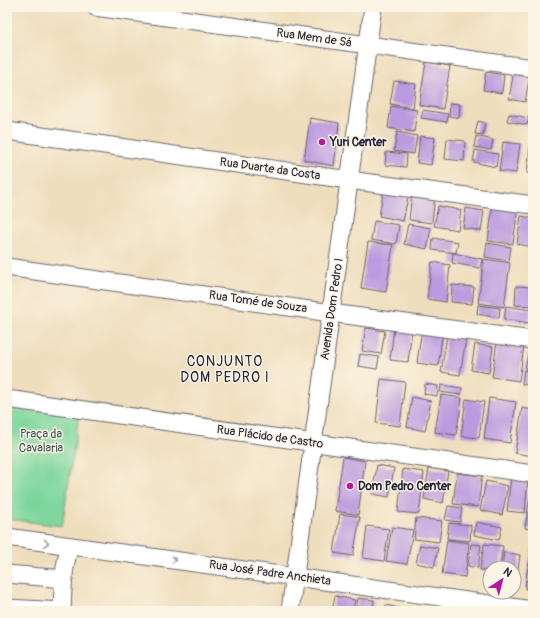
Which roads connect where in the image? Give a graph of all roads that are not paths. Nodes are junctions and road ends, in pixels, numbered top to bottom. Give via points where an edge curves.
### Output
1 (95, 7) edge
2 (374, 7) edge
3 (368, 46) junction
4 (533, 68) edge
5 (7, 131) edge
6 (350, 180) junction
7 (533, 205) edge
8 (7, 267) edge
9 (331, 313) junction
10 (533, 340) edge
11 (7, 399) edge
12 (313, 444) junction
13 (533, 474) edge
14 (7, 537) edge
15 (70, 546) junction
16 (7, 574) edge
17 (295, 576) junction
18 (64, 579) junction
19 (7, 608) edge
20 (533, 610) edge
21 (290, 611) edge

1 - 3 street, Rua Mem de Sá
2 - 3 street, Avenida Dom Pedro I
3 - 4 street, Rua Mem de Sá
3 - 6 street, Avenida Dom Pedro I
5 - 6 street, Rua Duarte da Costa
6 - 7 street, Rua Duarte da Costa
6 - 9 street, Avenida Dom Pedro I
8 - 9 street, Rua Tomé de Souza
9 - 10 street, Rua Tomé de Souza
9 - 12 street, Avenida Dom Pedro I
11 - 12 street, Rua Plácido de Castro
12 - 13 street, Rua Plácido de Castro
12 - 17 street, Avenida Dom Pedro I
14 -> 15 street, Rua José Padre Anchieta
15 -> 17 street, Rua José Padre Anchieta
15 - 18 street
16 - 18 street
17 - 20 street, Rua José Padre Anchieta
17 - 21 street, Avenida Dom Pedro I
18 - 19 street via 62,611

